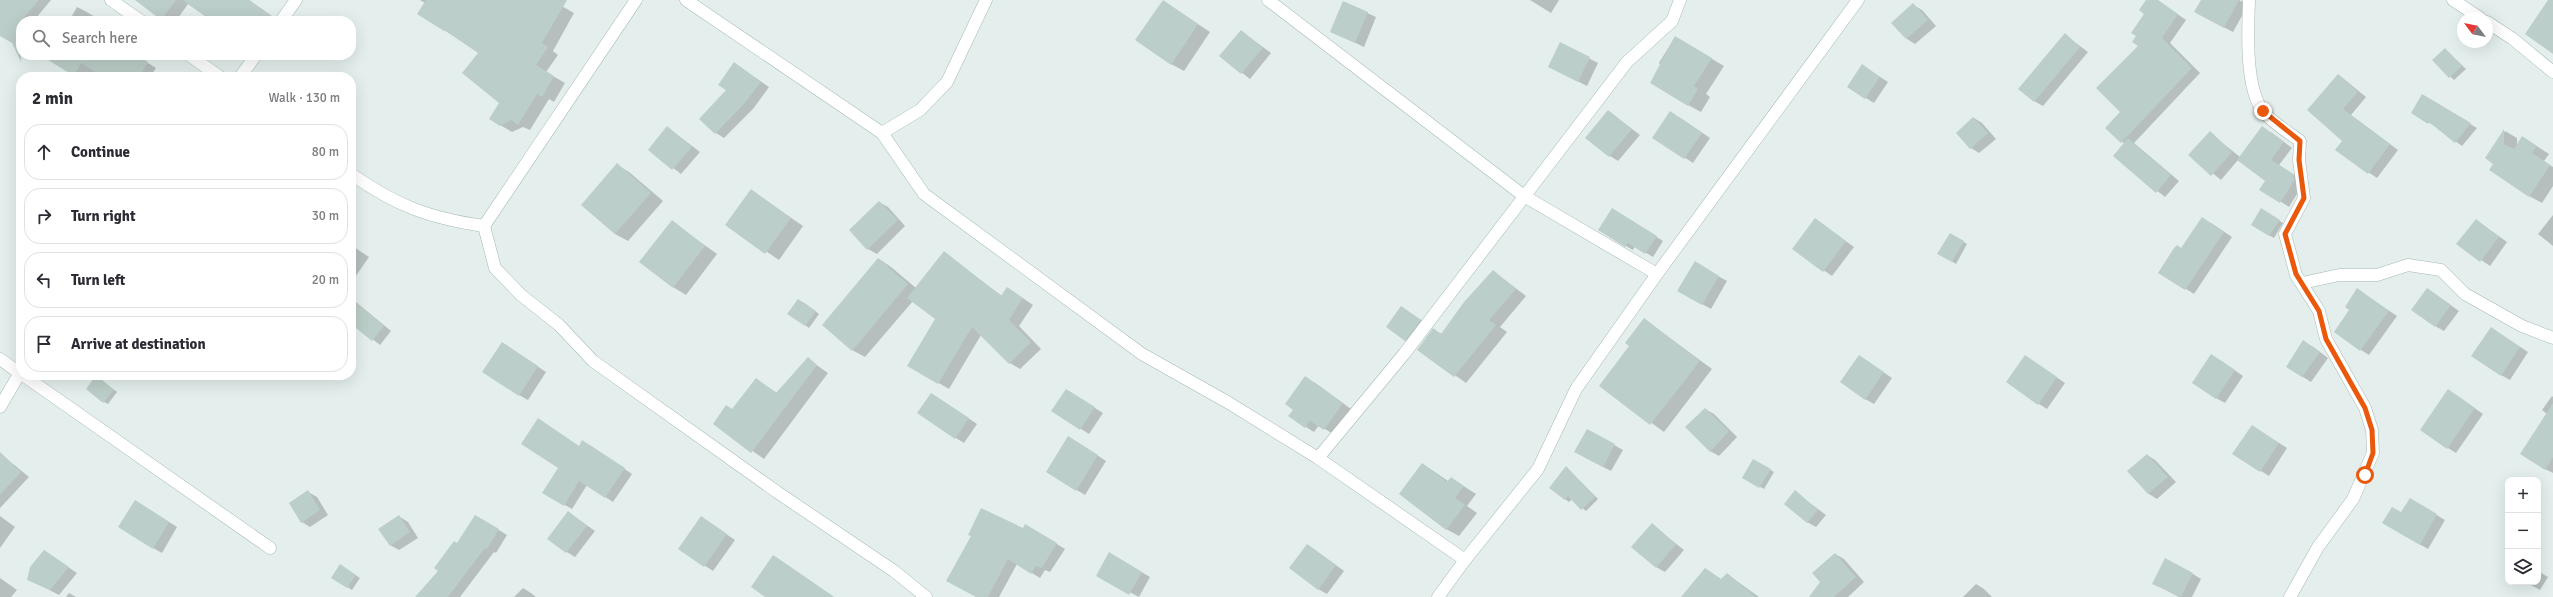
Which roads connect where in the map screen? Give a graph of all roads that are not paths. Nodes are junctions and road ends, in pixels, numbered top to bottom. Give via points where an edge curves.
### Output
1 (111, 0) edge
2 (296, 0) edge
3 (636, 0) edge
4 (686, 0) edge
5 (986, 0) edge
6 (1268, 0) edge
7 (1680, 0) edge
8 (1858, 0) edge
9 (2249, 0) edge
10 (2453, 0) edge
11 (2471, 12) edge
12 (134, 16) edge
13 (285, 16) edge
14 (2493, 26) edge
15 (196, 60) edge
16 (252, 60) edge
17 (213, 72) edge
18 (244, 72) edge
19 (2553, 72) edge
20 (882, 133) junction
21 (356, 177) edge
22 (1524, 196) junction
23 (484, 226) junction
24 (1657, 274) junction
25 (2302, 283) junction
26 (2553, 338) edge
27 (0, 359) edge
28 (16, 370) edge
29 (17, 380) edge
30 (31, 380) edge
31 (0, 407) edge
32 (1318, 458) junction
33 (270, 548) dead end
34 (1465, 560) junction
35 (926, 597) edge
36 (1438, 597) edge
37 (2290, 597) edge

1 - 12 street
2 - 13 street
3 - 23 street
4 - 20 street
5 - 20 street via 947,82 920,110
6 - 22 street
7 - 22 street via 1672,21 1627,62
8 - 24 street
9 - 25 street via 2250,64 2254,96 2263,111 2300,141 2299,160 2304,198 2285,234 2296,274
10 - 11 street
14 - 19 street
15 - 17 street
16 - 18 street
20 - 32 street via 924,194 1142,354 1229,403
21 - 23 street via 374,190 415,210 444,220
22 - 24 street
22 - 32 street via 1404,354
23 - 35 street via 495,268 520,295 559,325 593,361 777,492 894,571
24 - 34 street via 1576,389 1538,469
25 - 26 street via 2339,275 2377,275 2408,265 2441,270 2465,294 2522,326
25 - 37 street via 2319,311 2326,339 2365,408 2372,430 2373,453 2353,499 2318,546
27 - 28 street
29 - 31 street
30 - 33 street
32 - 34 street
34 - 36 street

